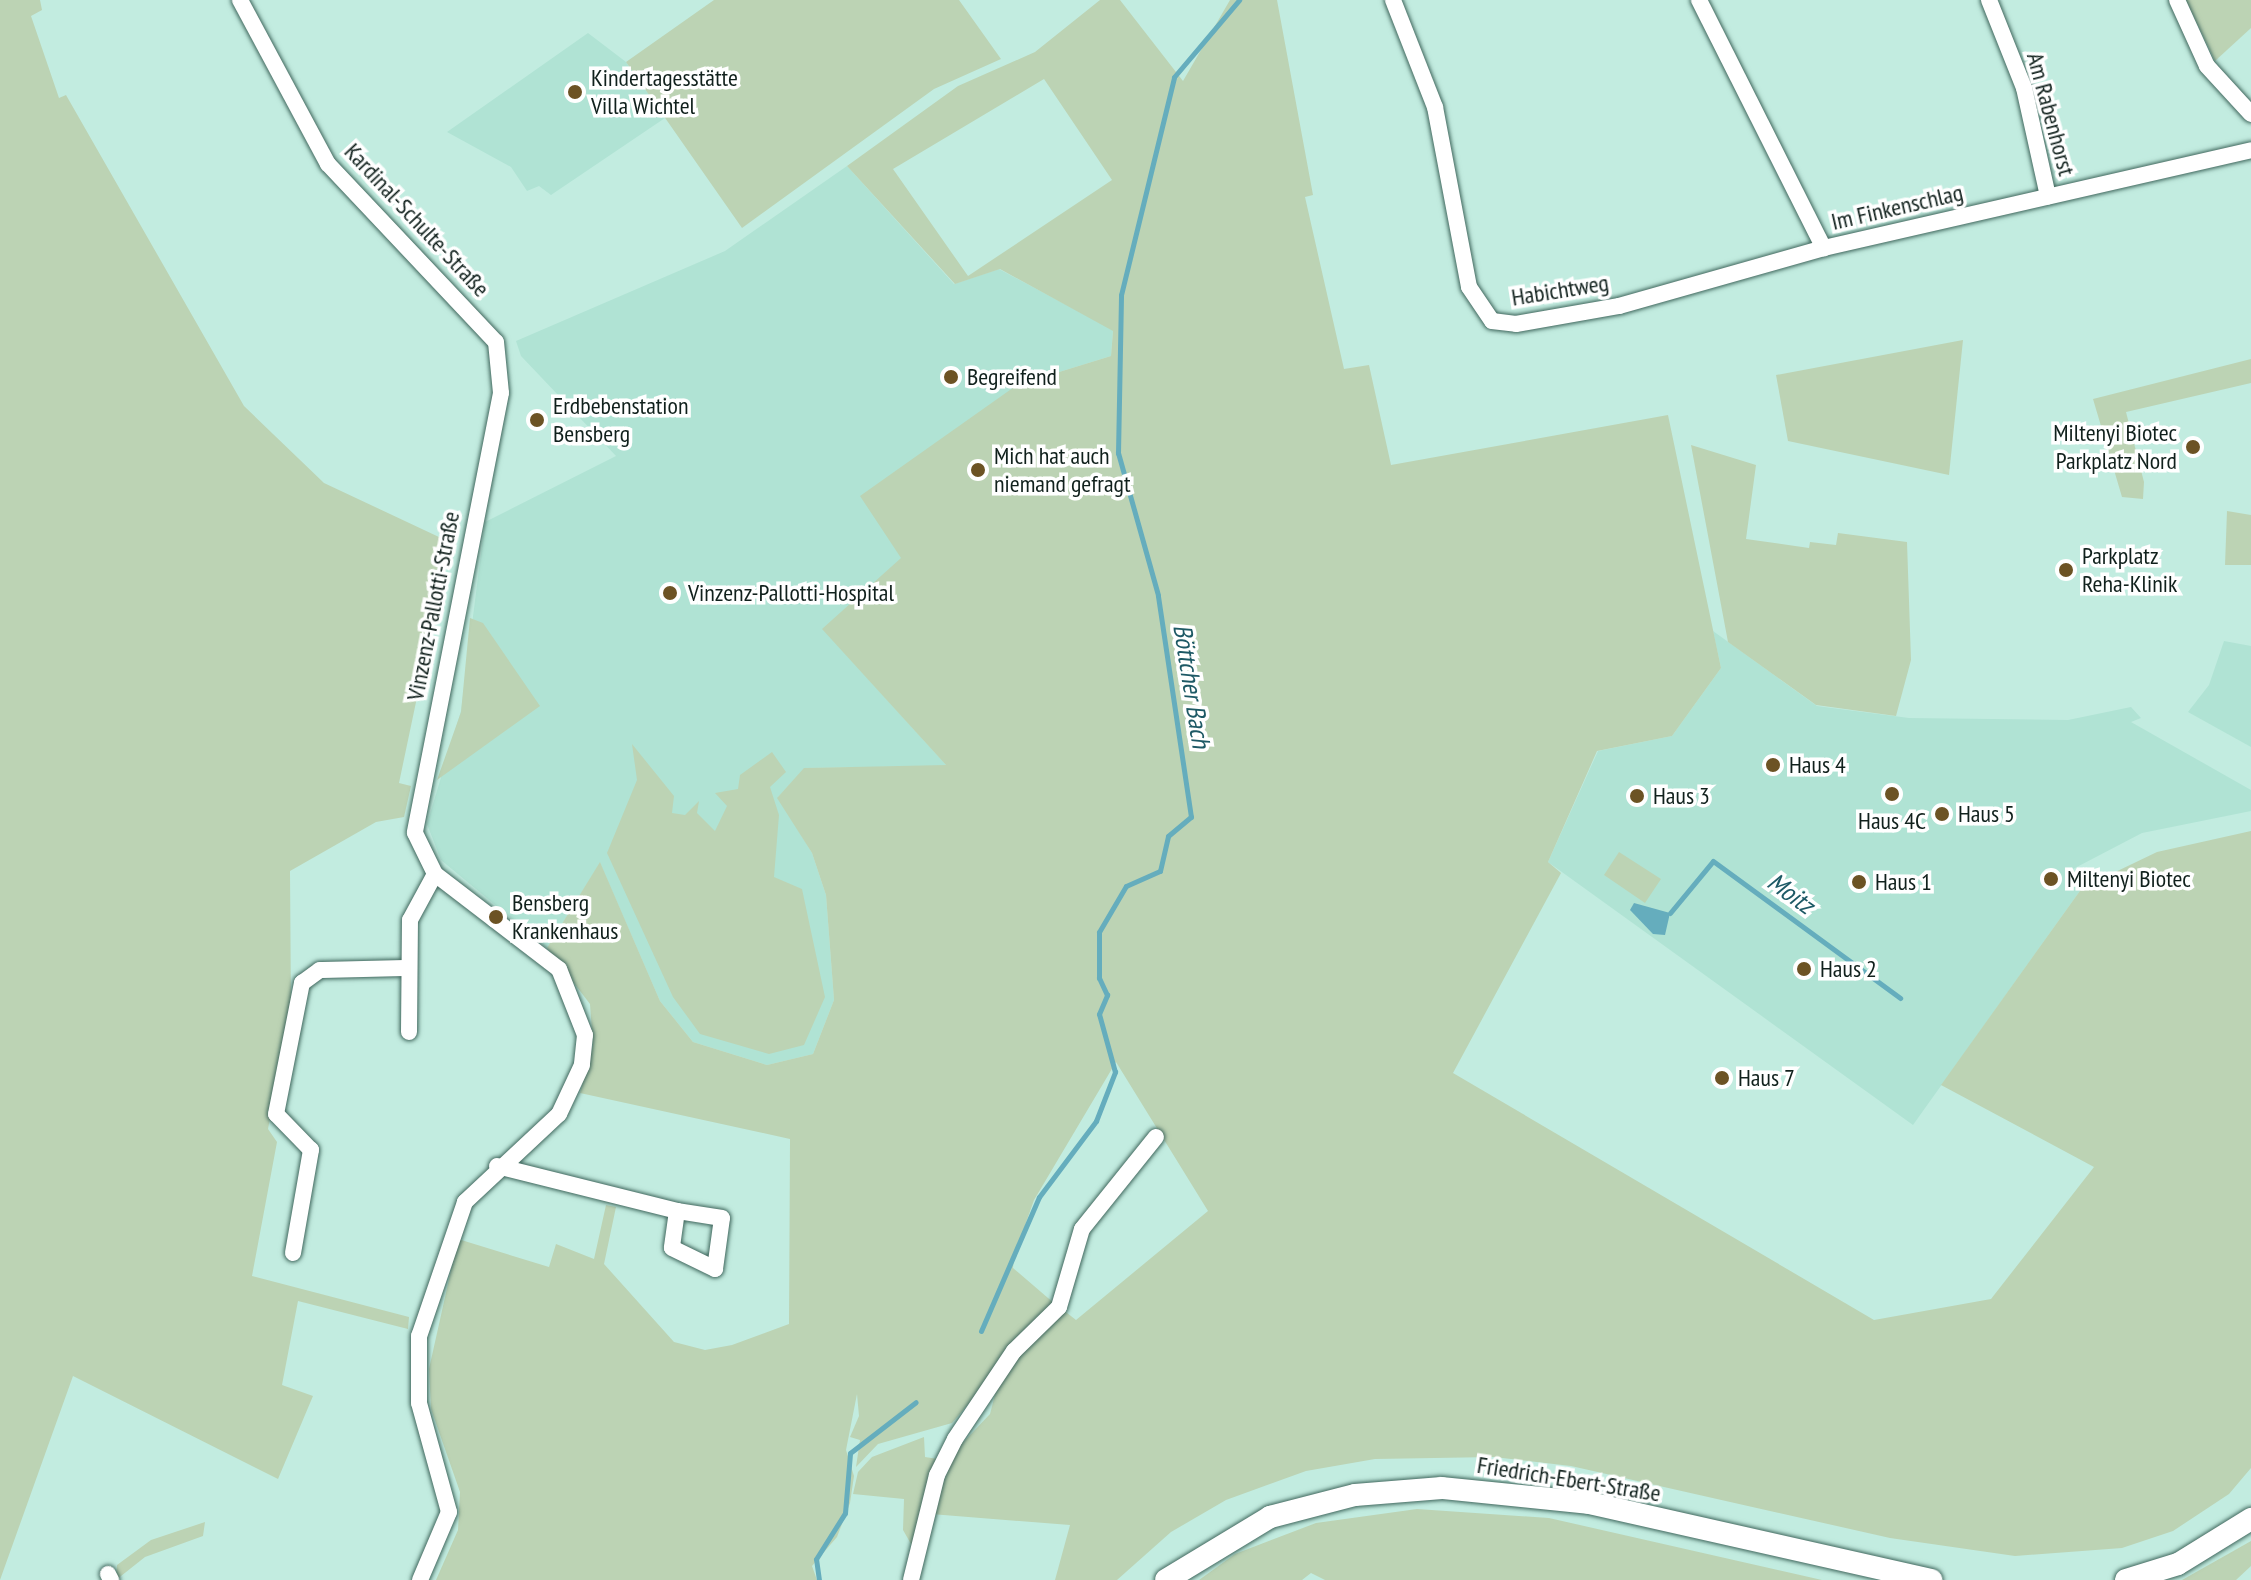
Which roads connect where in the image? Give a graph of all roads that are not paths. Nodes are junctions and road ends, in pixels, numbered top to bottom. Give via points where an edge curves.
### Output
1 (240, 0) edge
2 (1393, 0) edge
3 (1699, 0) edge
4 (1989, 0) edge
5 (2177, 0) edge
6 (2251, 114) edge
7 (2251, 150) edge
8 (2048, 196) junction
9 (1824, 248) junction
10 (496, 342) joint
11 (435, 874) junction
12 (407, 968) junction
13 (409, 1032) dead end
14 (1156, 1137) dead end
15 (497, 1166) junction
16 (677, 1211) dead end
17 (293, 1253) dead end
18 (2251, 1519) edge
19 (420, 1580) edge
20 (911, 1580) edge
21 (1166, 1580) edge
22 (1931, 1580) edge
23 (2126, 1580) edge

1 - 10 street, Kardinal-Schulte-Straße via 328,164
2 - 9 street, Habichtweg via 1435,107 1469,287 1492,321 1516,324 1619,306
3 - 9 street, Im Finkenschlag
4 - 8 street, Am Rabenhorst via 2024,88
5 - 6 street via 2207,66
7 - 8 street, Im Finkenschlag
8 - 9 street, Im Finkenschlag
10 - 11 street, Vinzenz-Pallotti-Straße via 501,393 416,818 417,846
11 - 12 street via 413,907
11 - 15 street, Vinzenz-Pallotti-Straße via 559,969 583,1017 585,1051 571,1095 543,1131
12 - 13 street
12 - 17 street via 320,970 302,983 276,1114 311,1150
14 - 20 street via 1082,1229 1059,1307 1014,1351 955,1439 937,1475
15 - 16 street
15 - 19 street, Vinzenz-Pallotti-Straße via 465,1202 419,1336 419,1403 449,1512
18 - 23 main road via 2178,1564
21 - 22 main road, Friedrich-Ebert-Straße via 1224,1538 1270,1517 1355,1495 1442,1488 1589,1503

